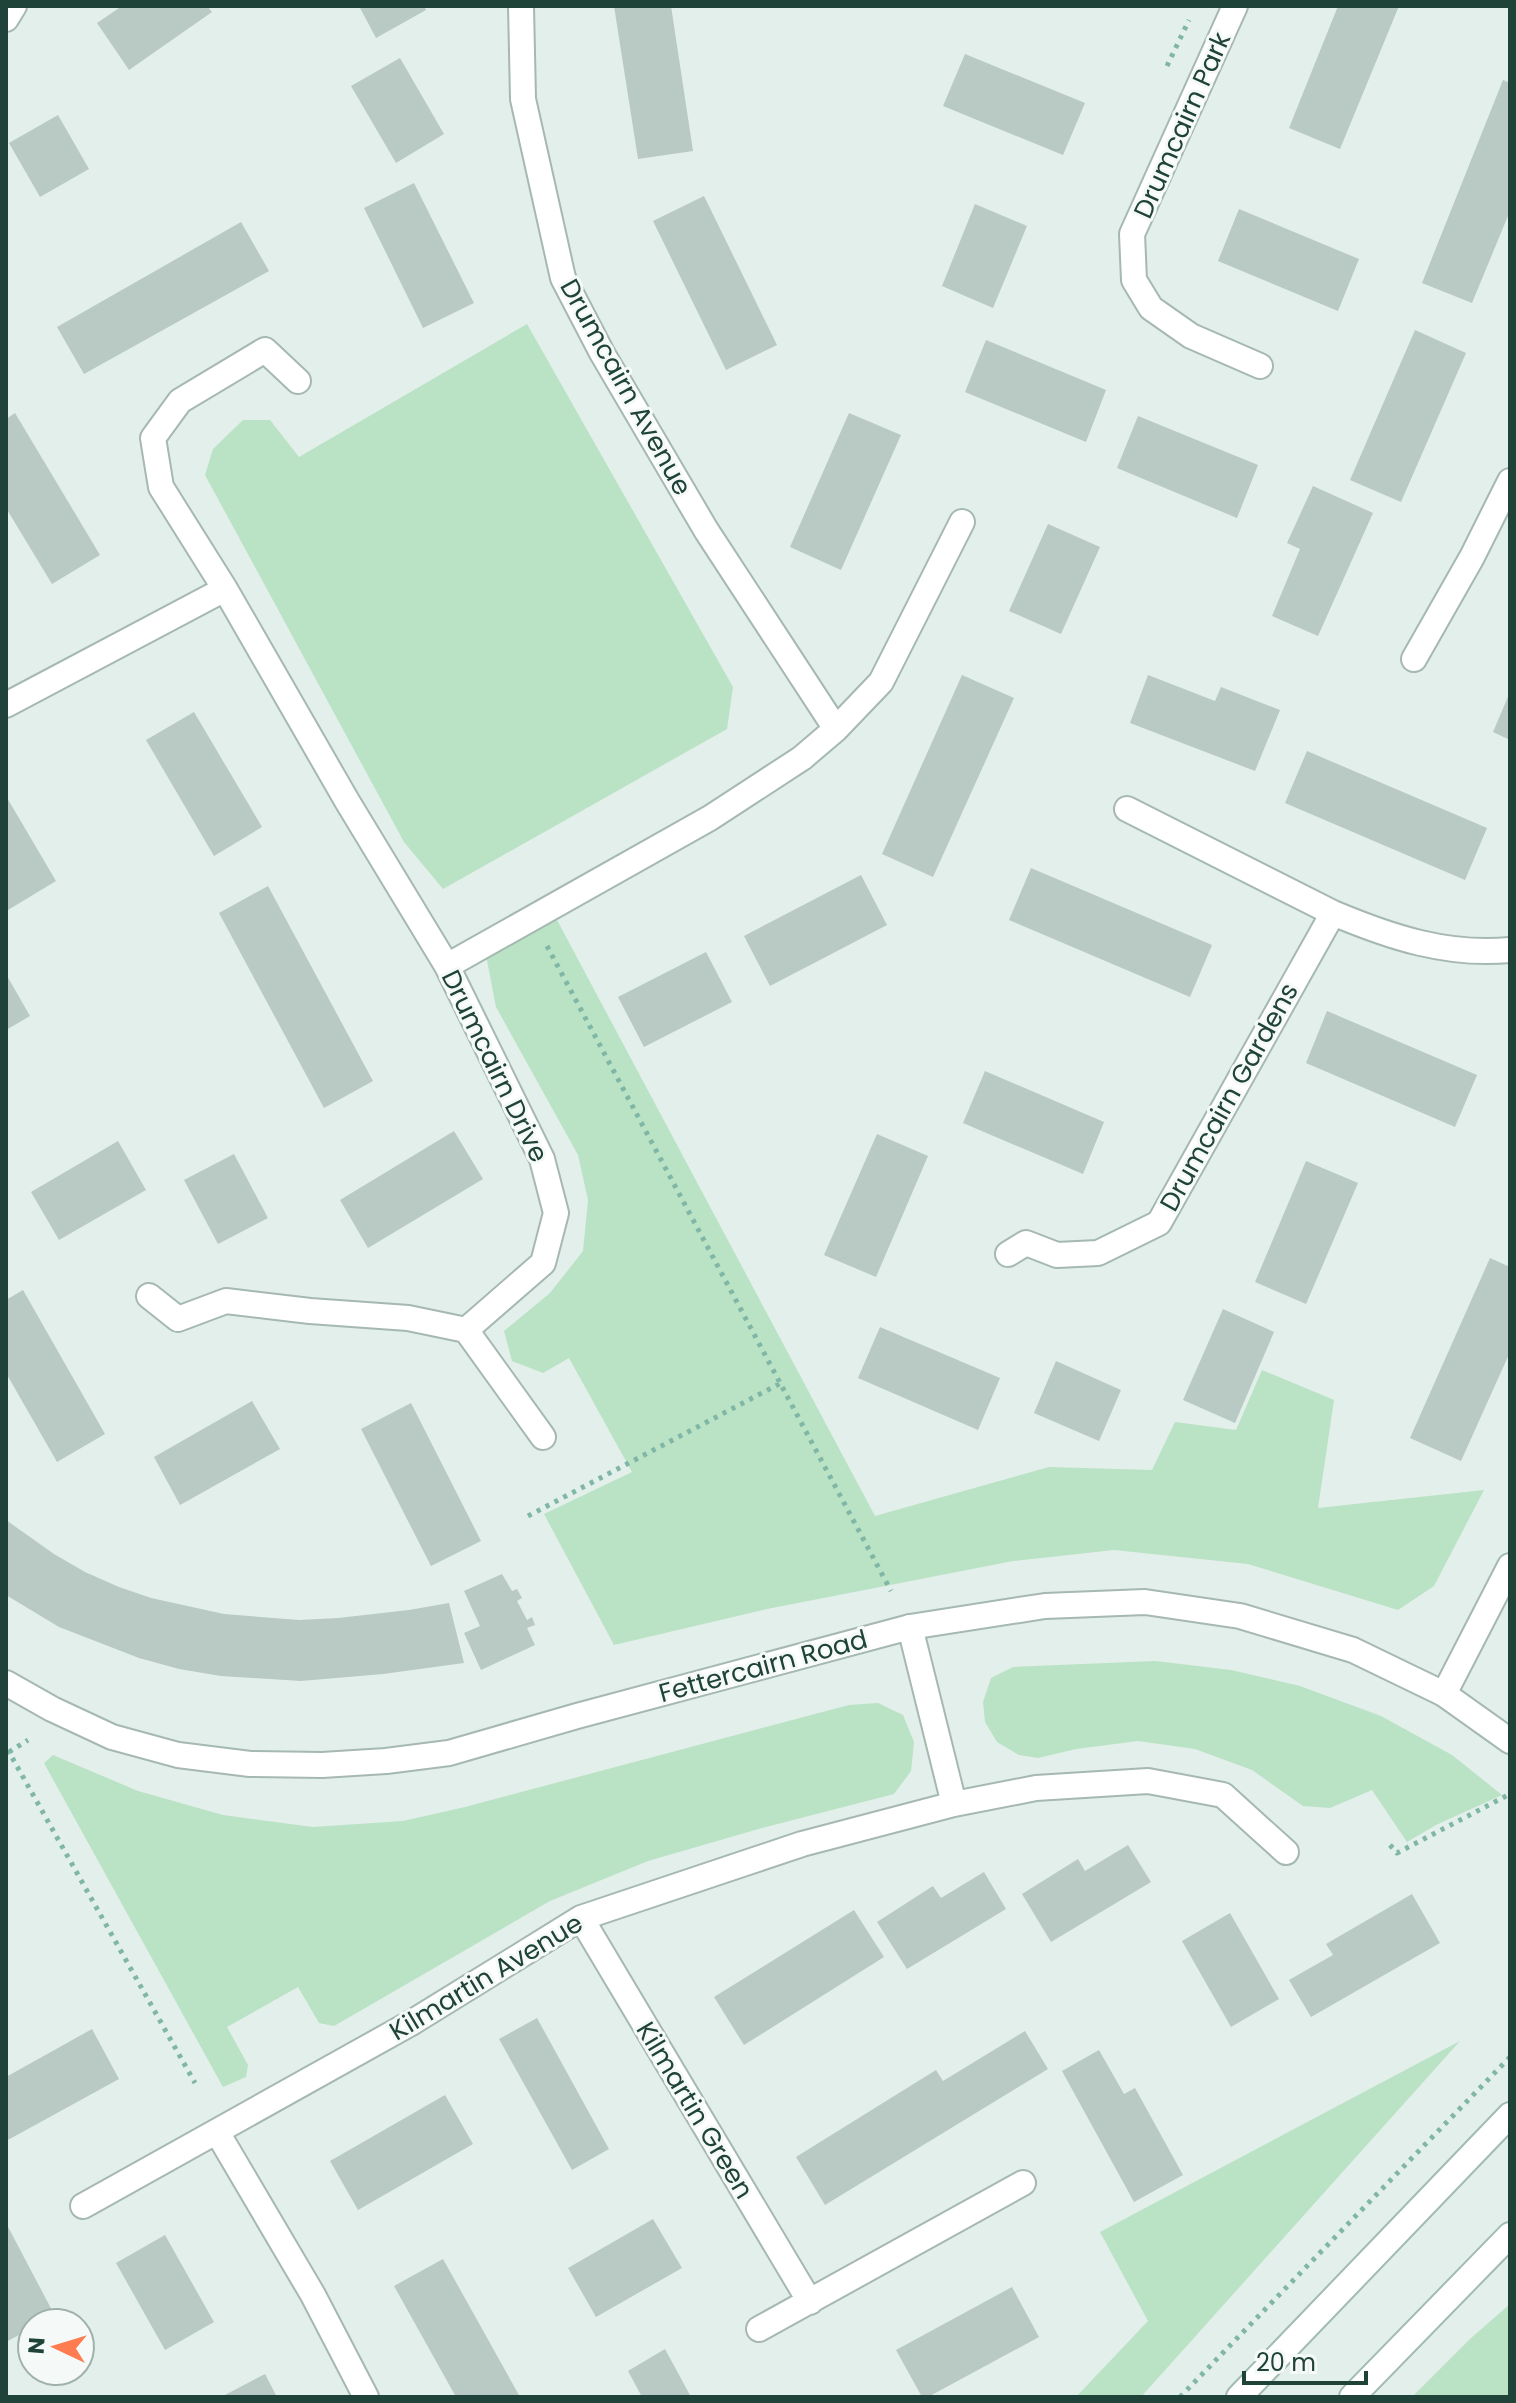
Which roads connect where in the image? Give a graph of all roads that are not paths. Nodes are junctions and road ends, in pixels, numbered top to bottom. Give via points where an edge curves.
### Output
1 (14, 6) edge
2 (521, 6) edge
3 (1235, 6) edge
4 (6, 19) edge
5 (1260, 366) dead end
6 (298, 381) dead end
7 (1510, 481) edge
8 (962, 522) dead end
9 (225, 589) junction
10 (1414, 659) dead end
11 (6, 705) edge
12 (836, 729) junction
13 (1127, 809) dead end
14 (1333, 913) junction
15 (1510, 950) edge
16 (447, 966) junction
17 (1008, 1254) dead end
18 (149, 1296) dead end
19 (466, 1330) junction
20 (543, 1437) dead end
21 (1510, 1566) edge
22 (910, 1627) junction
23 (6, 1683) edge
24 (1444, 1694) junction
25 (1510, 1741) edge
26 (954, 1804) junction
27 (1286, 1852) dead end
28 (581, 1918) junction
29 (1510, 2115) edge
30 (217, 2132) junction
31 (1023, 2183) dead end
32 (83, 2206) dead end
33 (1510, 2235) edge
34 (810, 2302) junction
35 (759, 2329) dead end
36 (366, 2397) edge
37 (1239, 2397) edge
38 (1352, 2397) edge

1 - 4 street
2 - 12 street, Drumcairn Avenue via 523,99 563,278 706,530
3 - 5 street, Drumcairn Park via 1132,234 1134,280 1151,308 1191,336
6 - 9 street, Drumcairn Drive via 265,350 180,401 153,438 161,487
7 - 10 street
8 - 12 street via 881,682
9 - 11 street
9 - 16 street, Drumcairn Drive
12 - 16 street via 802,758 710,818
13 - 14 street
14 - 15 street via 1418,944
14 - 17 street, Drumcairn Gardens via 1159,1223 1098,1253 1057,1255 1026,1243
16 - 19 street, Drumcairn Drive via 542,1159 556,1213 543,1263
18 - 19 street via 178,1319 226,1301 408,1318
19 - 20 street
21 - 24 street
22 - 23 street, Fettercairn Road via 449,1753 322,1765 178,1755 112,1737
22 - 24 street, Fettercairn Road via 1045,1606 1145,1602 1240,1616 1353,1650
22 - 26 street
24 - 25 street, Fettercairn Road
26 - 27 street, Kilmartin Avenue via 1036,1788 1148,1781 1223,1795
26 - 28 street, Kilmartin Avenue via 802,1844
28 - 30 street, Kilmartin Avenue via 411,2023
28 - 34 street, Kilmartin Green
29 - 37 street
30 - 32 street, Kilmartin Avenue
30 - 36 street
31 - 34 street
33 - 38 street
34 - 35 street

